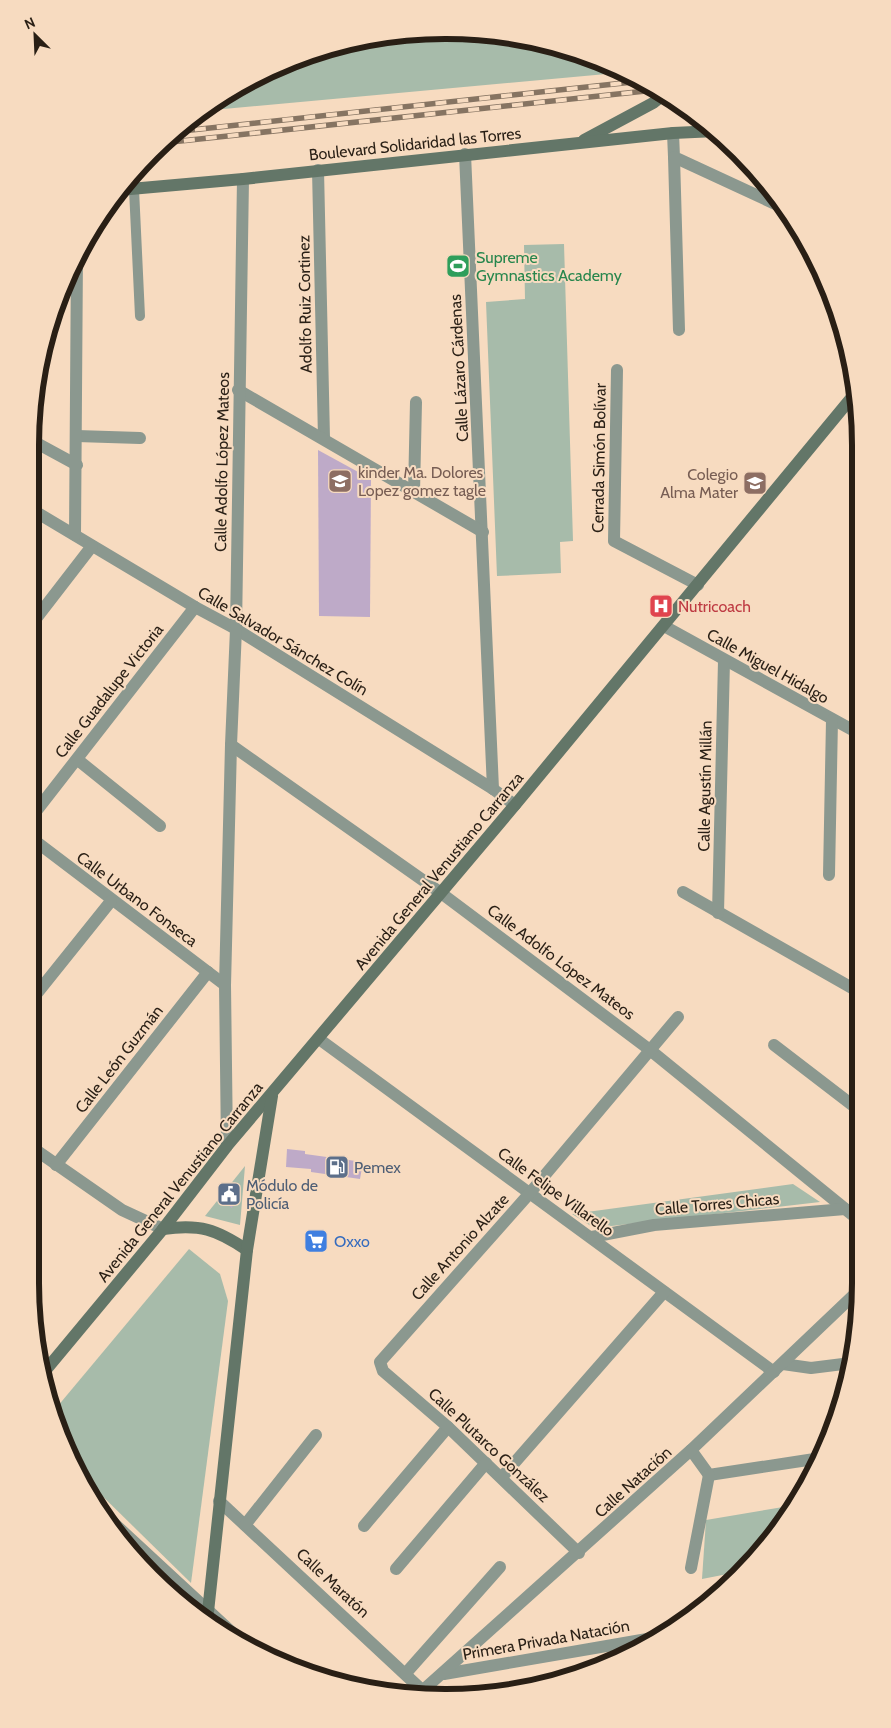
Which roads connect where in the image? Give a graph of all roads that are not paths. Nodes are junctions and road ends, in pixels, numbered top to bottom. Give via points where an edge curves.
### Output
1 (658, 99) edge
2 (704, 132) edge
3 (674, 133) junction
4 (578, 144) junction
5 (465, 154) junction
6 (674, 157) junction
7 (318, 170) junction
8 (243, 179) junction
9 (131, 188) edge
10 (134, 188) junction
11 (771, 202) edge
12 (77, 275) edge
13 (140, 316) dead end
14 (679, 330) dead end
15 (617, 370) dead end
16 (238, 390) junction
17 (850, 400) edge
18 (416, 402) dead end
19 (77, 436) junction
20 (140, 438) dead end
21 (324, 438) junction
22 (39, 444) edge
23 (77, 465) junction
24 (414, 492) junction
25 (39, 514) edge
26 (483, 532) junction
27 (75, 535) junction
28 (92, 546) junction
29 (698, 585) junction
30 (195, 607) junction
31 (39, 615) edge
32 (664, 626) junction
33 (236, 629) junction
34 (724, 661) junction
35 (832, 720) junction
36 (852, 730) edge
37 (231, 745) junction
38 (78, 760) junction
39 (493, 789) junction
40 (515, 805) junction
41 (39, 808) edge
42 (160, 826) dead end
43 (39, 845) edge
44 (829, 875) dead end
45 (441, 892) junction
46 (683, 892) dead end
47 (111, 900) junction
48 (718, 913) junction
49 (208, 972) junction
50 (225, 985) junction
51 (39, 988) edge
52 (852, 988) edge
53 (678, 1017) dead end
54 (319, 1039) junction
55 (774, 1045) dead end
56 (650, 1050) junction
57 (272, 1096) junction
58 (852, 1105) edge
59 (227, 1146) junction
60 (39, 1153) edge
61 (56, 1165) junction
62 (529, 1194) junction
63 (845, 1208) junction
64 (852, 1214) edge
65 (163, 1229) junction
66 (592, 1237) junction
67 (247, 1250) junction
68 (664, 1292) junction
69 (851, 1297) edge
70 (381, 1359) joint
71 (844, 1364) edge
72 (48, 1367) edge
73 (779, 1368) junction
74 (448, 1427) junction
75 (316, 1435) dead end
76 (691, 1450) junction
77 (811, 1460) edge
78 (486, 1463) junction
79 (709, 1476) junction
80 (502, 1477) junction
81 (219, 1501) junction
82 (246, 1525) junction
83 (364, 1526) dead end
84 (135, 1545) edge
85 (579, 1553) junction
86 (500, 1567) dead end
87 (691, 1568) dead end
88 (396, 1569) dead end
89 (195, 1603) edge
90 (208, 1612) edge
91 (638, 1641) edge
92 (406, 1673) junction
93 (444, 1674) junction
94 (419, 1688) edge
95 (426, 1688) edge

1 - 4 main road
2 - 3 main road, Boulevard Solidaridad las Torres
3 - 4 main road, Boulevard Solidaridad las Torres
3 - 6 street
4 - 5 main road, Boulevard Solidaridad las Torres
5 - 7 main road, Boulevard Solidaridad las Torres
5 - 26 street, Calle Lázaro Cárdenas
6 - 11 street
6 - 14 street
7 - 8 main road, Boulevard Solidaridad las Torres
7 - 21 street, Adolfo Ruiz Cortinez
8 - 10 main road, Boulevard Solidaridad las Torres
8 - 16 street, Calle Adolfo López Mateos
9 - 10 main road, Boulevard Solidaridad las Torres
10 - 13 street
12 - 19 street
15 - 29 street, Cerrada Simón Bolívar via 614,541
16 - 21 street
16 - 33 street, Calle Adolfo López Mateos
17 - 29 main road, Avenida General Venustiano Carranza
18 - 24 street
19 - 20 street
19 - 23 street
21 - 24 street
22 - 23 street
23 - 27 street
24 - 26 street
25 - 27 street, Calle Salvador Sánchez Colín
26 - 39 street, Calle Lázaro Cárdenas
27 - 28 street, Calle Salvador Sánchez Colín
28 - 30 street, Calle Salvador Sánchez Colín
28 - 31 street
29 - 32 main road, Avenida General Venustiano Carranza
30 - 33 street, Calle Salvador Sánchez Colín
30 - 38 street, Calle Guadalupe Victoria
32 - 34 street, Calle Miguel Hidalgo
32 - 40 main road, Avenida General Venustiano Carranza
33 - 37 street, Calle Adolfo López Mateos
33 - 39 street, Calle Salvador Sánchez Colín
34 - 35 street, Calle Miguel Hidalgo
34 - 48 street, Calle Agustín Millán
35 - 36 street, Calle Miguel Hidalgo
35 - 44 street
37 - 45 street, Calle Adolfo López Mateos
37 - 50 street, Calle Adolfo López Mateos
38 - 41 street, Calle Guadalupe Victoria
38 - 42 street
39 - 40 street, Calle Salvador Sánchez Colín
40 - 45 main road, Avenida General Venustiano Carranza
43 - 47 street, Calle Urbano Fonseca
45 - 54 main road, Avenida General Venustiano Carranza
45 - 56 street, Calle Adolfo López Mateos
46 - 48 street
47 - 49 street, Calle Urbano Fonseca
47 - 51 street
48 - 52 street
49 - 50 street, Calle Urbano Fonseca
49 - 61 street, Calle León Guzmán
50 - 59 street, Calle Adolfo López Mateos
53 - 56 street, Calle Antonio Alzate
54 - 57 main road, Avenida General Venustiano Carranza
54 - 62 street, Calle Felipe Villarello
55 - 58 street
56 - 62 street, Calle Antonio Alzate
56 - 63 street, Calle Adolfo López Mateos
57 - 59 main road, Avenida General Venustiano Carranza
57 - 67 main road
59 - 65 main road, Avenida General Venustiano Carranza
60 - 61 street
61 - 65 street via 128,1214
62 - 66 street, Calle Felipe Villarello
62 - 70 street, Calle Antonio Alzate
63 - 64 street, Calle Adolfo López Mateos
63 - 66 street, Calle Torres Chicas via 654,1225
65 - 67 main road via 197,1226 213,1230
65 - 72 main road, Avenida General Venustiano Carranza
66 - 68 street, Calle Felipe Villarello
67 - 81 main road
68 - 73 street, Calle Felipe Villarello
68 - 80 street
69 - 73 street, Calle Natación
70 - 74 street, Calle Plutarco González via 383,1371
71 - 73 street
73 - 76 street, Calle Natación
74 - 78 street, Calle Plutarco González
74 - 83 street
75 - 82 street
76 - 79 street
76 - 85 street, Calle Natación
77 - 79 street
78 - 80 street, Calle Plutarco González
78 - 88 street
79 - 87 street
80 - 85 street, Calle Plutarco González
81 - 82 street, Calle Maratón
81 - 90 main road
82 - 92 street, Calle Maratón
84 - 89 street
85 - 93 street, Calle Natación
86 - 92 street
91 - 93 street, Primera Privada Natación
92 - 94 street, Calle Maratón
93 - 95 street, Calle Natación

